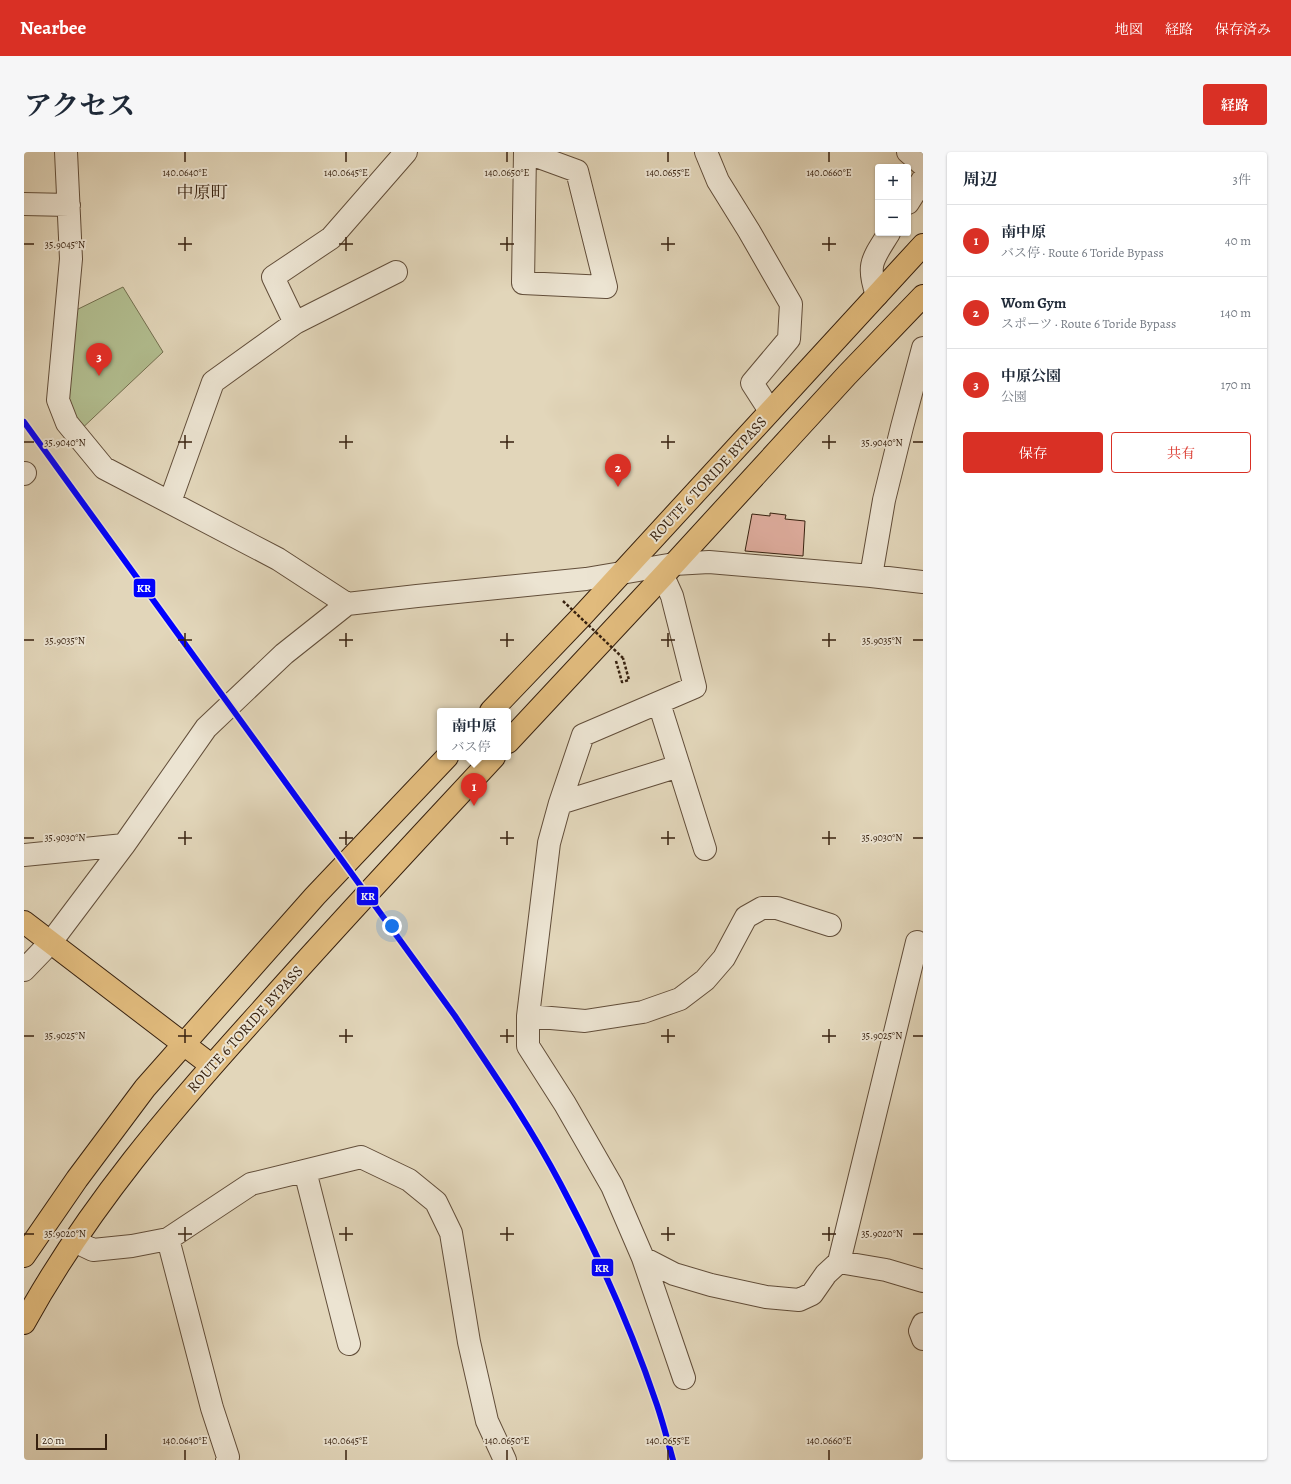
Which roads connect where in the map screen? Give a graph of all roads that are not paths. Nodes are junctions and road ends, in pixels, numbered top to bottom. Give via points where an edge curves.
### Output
1 (66, 152) edge
2 (406, 152) edge
3 (525, 152) edge
4 (706, 152) edge
5 (908, 152) edge
6 (923, 165) edge
7 (923, 179) edge
8 (910, 200) edge
9 (24, 204) edge
10 (68, 205) junction
11 (887, 236) edge
12 (923, 245) edge
13 (396, 272) dead end
14 (877, 295) junction
15 (923, 296) edge
16 (294, 324) junction
17 (922, 355) edge
18 (770, 411) junction
19 (170, 502) junction
20 (669, 570) junction
21 (619, 574) junction
22 (871, 576) junction
23 (923, 582) edge
24 (347, 604) junction
25 (659, 703) junction
26 (494, 708) edge
27 (511, 739) edge
28 (445, 760) edge
29 (491, 760) edge
30 (679, 766) junction
31 (560, 804) junction
32 (124, 845) junction
33 (705, 849) dead end
34 (24, 855) edge
35 (24, 922) edge
36 (830, 925) dead end
37 (50, 942) junction
38 (917, 942) dead end
39 (24, 970) edge
40 (528, 1016) junction
41 (184, 1043) junction
42 (212, 1065) junction
43 (305, 1171) junction
44 (168, 1239) junction
45 (74, 1242) junction
46 (24, 1256) edge
47 (644, 1258) junction
48 (839, 1262) junction
49 (923, 1282) edge
50 (24, 1323) edge
51 (923, 1324) edge
52 (923, 1339) edge
53 (349, 1344) dead end
54 (684, 1378) dead end
55 (228, 1460) edge
56 (505, 1460) edge

1 - 10 street
2 - 16 street via 331,238 273,277
3 - 3 street via 576,171 606,288 523,283
4 - 18 street via 718,181 791,304 789,339 752,383
5 - 6 street
7 - 8 street
9 - 10 street
10 - 19 street via 71,259 58,400 67,423 104,468
11 - 14 street via 872,261 871,279
12 - 14 highway, ROUTE 6 TORIDE BYPASS
13 - 16 street
14 - 18 highway, ROUTE 6 TORIDE BYPASS
15 - 20 highway via 847,375
16 - 19 street via 213,382
17 - 22 street via 884,500
18 - 21 highway, ROUTE 6 TORIDE BYPASS
19 - 24 street via 278,558
20 - 21 street
20 - 22 street via 709,562
20 - 25 street via 672,596 695,687
20 - 27 highway
21 - 24 street
21 - 26 highway, ROUTE 6 TORIDE BYPASS
22 - 23 street
24 - 32 street via 284,654 206,728
25 - 30 street
25 - 31 street via 583,735
28 - 41 highway via 315,896
29 - 42 highway, ROUTE 6 TORIDE BYPASS
30 - 31 street
30 - 33 street
31 - 40 street via 548,843
32 - 34 street
32 - 37 street
35 - 37 highway
36 - 40 street via 777,908 762,908 746,917 724,958 705,980 680,998 643,1012 585,1021
37 - 39 street
37 - 41 highway
38 - 48 street
40 - 47 street via 528,1046 612,1186
41 - 42 highway
41 - 46 highway via 134,1102
42 - 45 highway, ROUTE 6 TORIDE BYPASS via 160,1126
43 - 44 street via 251,1184
43 - 53 street
43 - 56 street via 361,1157 409,1180 436,1202 451,1233 469,1342 487,1421
44 - 45 street via 93,1250
44 - 55 street
45 - 50 highway, ROUTE 6 TORIDE BYPASS
47 - 48 street via 674,1274 711,1285 766,1297 799,1300 812,1294 826,1274
47 - 54 street
48 - 49 street via 886,1270
51 - 52 street via 920,1331

